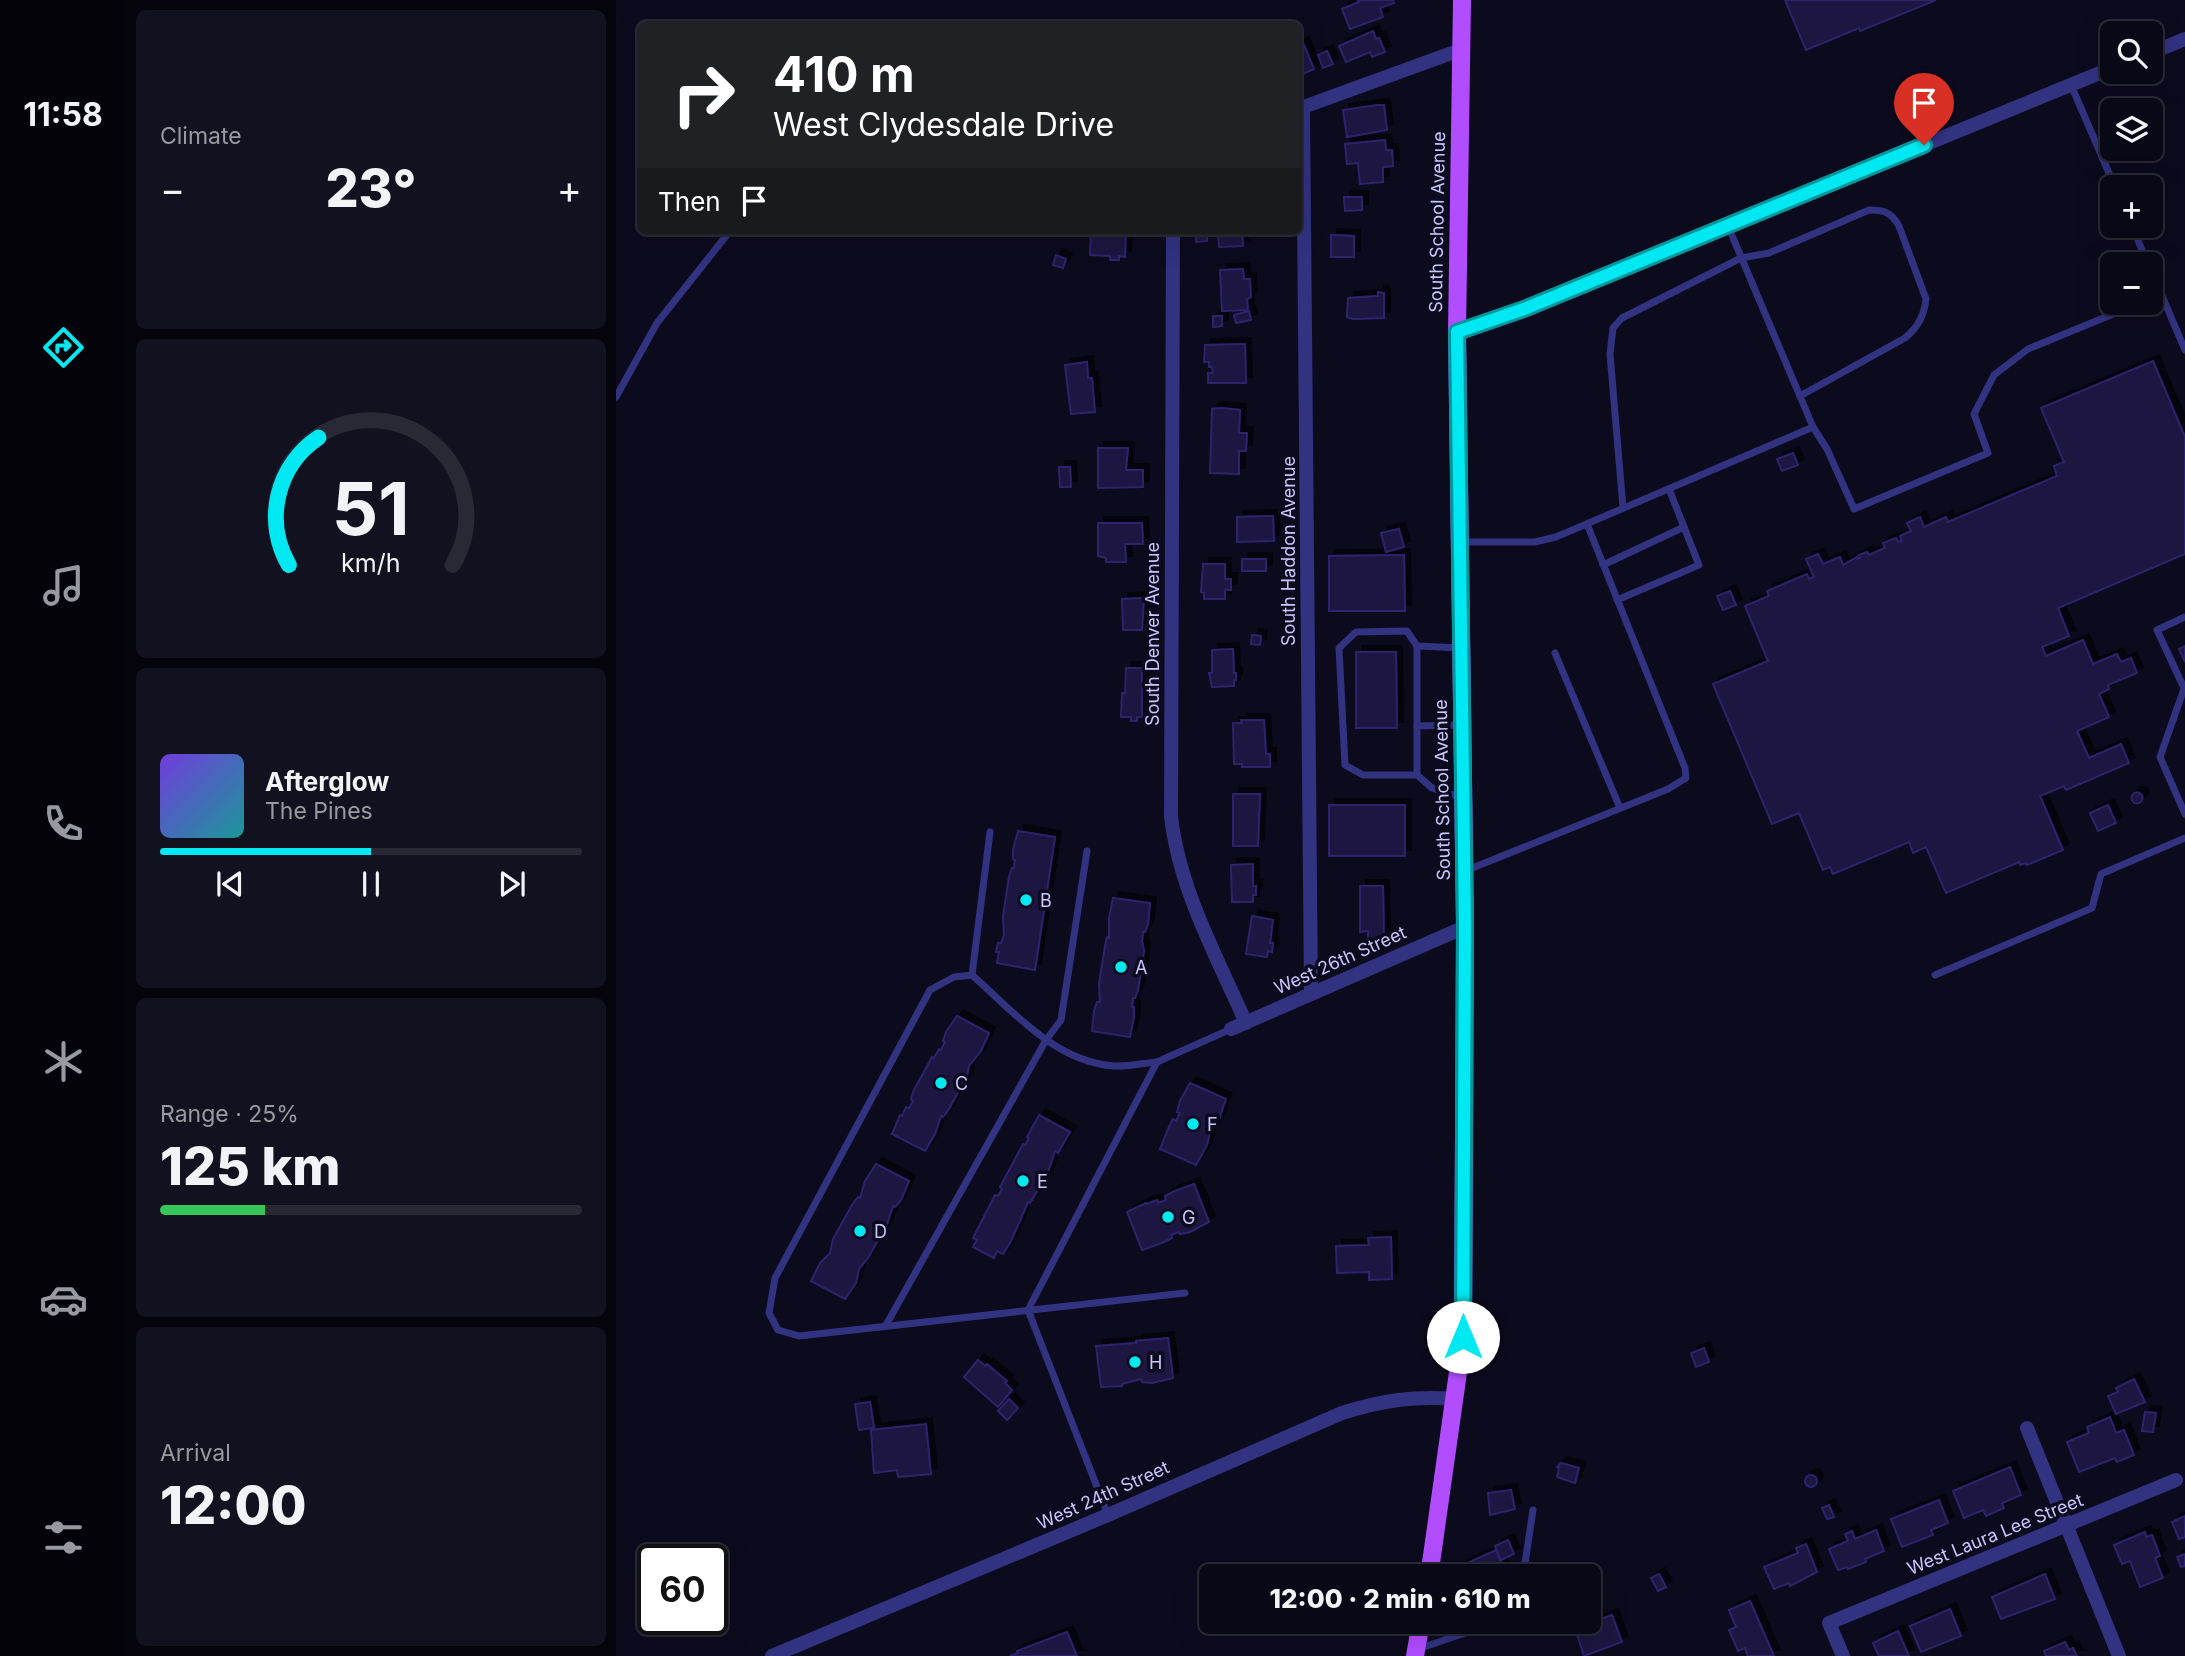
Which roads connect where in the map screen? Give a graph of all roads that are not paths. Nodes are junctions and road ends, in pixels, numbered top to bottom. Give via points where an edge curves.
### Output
1 (1462, 0) edge
2 (2185, 39) edge
3 (2163, 48) edge
4 (1460, 50) junction
5 (2100, 73) edge
6 (2071, 85) junction
7 (1302, 108) edge
8 (2110, 175) edge
9 (1302, 197) edge
10 (1728, 226) junction
11 (727, 235) edge
12 (1173, 235) edge
13 (1741, 258) junction
14 (2163, 299) edge
15 (2111, 315) edge
16 (1457, 332) junction
17 (2185, 350) edge
18 (1800, 396) junction
19 (616, 397) edge
20 (1813, 427) junction
21 (1669, 489) junction
22 (1623, 508) junction
23 (1587, 524) junction
24 (1684, 527) junction
25 (1460, 542) junction
26 (1603, 565) junction
27 (1618, 600) junction
28 (2185, 617) edge
29 (1418, 646) junction
30 (1461, 648) junction
31 (1555, 653) dead end
32 (2184, 686) edge
33 (1462, 725) junction
34 (1417, 726) junction
35 (1417, 775) junction
36 (1463, 798) junction
37 (1620, 808) junction
38 (2185, 814) edge
39 (990, 832) dead end
40 (2185, 838) edge
41 (1087, 851) dead end
42 (1464, 872) junction
43 (1465, 927) junction
44 (972, 975) junction
45 (1935, 975) dead end
46 (1311, 994) junction
47 (1245, 1023) junction
48 (1231, 1029) joint
49 (1045, 1040) junction
50 (1157, 1062) junction
51 (1185, 1293) dead end
52 (1028, 1310) junction
53 (886, 1325) junction
54 (1456, 1399) junction
55 (2026, 1428) dead end
56 (2176, 1480) dead end
57 (1533, 1510) dead end
58 (1108, 1515) junction
59 (2066, 1525) junction
60 (1431, 1564) edge
61 (1525, 1564) edge
62 (1419, 1634) edge
63 (1463, 1634) edge
64 (1416, 1653) edge
65 (772, 1656) edge
66 (1843, 1656) edge
67 (2119, 1656) edge

1 - 4 main road, South School Avenue
2 - 3 street
4 - 7 street
4 - 16 main road, South School Avenue
5 - 6 street
6 - 8 lane
6 - 10 street
9 - 46 street, South Haddon Avenue
10 - 13 lane
10 - 16 street
11 - 19 lane via 657,323
12 - 47 street, South Denver Avenue via 1173,840 1188,888
13 - 18 lane
13 - 18 lane via 1769,253 1869,210 1884,210 1899,226 1926,299 1917,328
13 - 22 lane via 1622,318 1613,328 1610,354
14 - 17 lane
15 - 20 lane via 2028,349 1994,375 1973,414 1988,453 1854,509
16 - 25 main road, South School Avenue
18 - 20 lane
20 - 21 lane
21 - 22 lane
21 - 24 lane
22 - 23 lane
23 - 25 lane via 1535,542
23 - 26 lane
24 - 26 lane
24 - 27 lane via 1699,565
25 - 30 main road, South School Avenue
26 - 27 lane
27 - 37 lane via 1687,774 1680,783
28 - 32 lane via 2157,630
29 - 30 lane
29 - 34 lane
29 - 35 lane via 1407,631 1356,632 1339,648 1345,765 1363,775
30 - 33 main road, South School Avenue
31 - 37 lane
32 - 38 lane via 2160,757
33 - 34 lane
33 - 36 main road, South School Avenue
34 - 35 lane
35 - 36 lane via 1432,788
36 - 42 main road, South School Avenue
37 - 42 lane
39 - 44 lane
40 - 45 lane via 2101,874 2092,908
41 - 49 lane via 1061,1020
42 - 43 main road, South School Avenue
43 - 46 street, West 26th Street
43 - 54 main road, South School Avenue via 1463,1337
44 - 49 lane
44 - 53 lane via 954,977 930,990 775,1278 769,1313 778,1330 799,1336
46 - 47 street, West 26th Street
47 - 48 street, West 26th Street
48 - 50 lane
49 - 50 lane via 1077,1058 1115,1066
49 - 53 lane
50 - 52 lane
51 - 52 lane
52 - 53 lane
52 - 58 lane
54 - 58 street, West 24th Street via 1419,1396 1342,1413
54 - 60 main road, South School Avenue
55 - 59 street
56 - 59 street, West Laura Lee Street
57 - 61 lane
58 - 65 street, West 24th Street
59 - 66 street, West Laura Lee Street via 1829,1623
59 - 67 street
62 - 64 main road
63 - 64 lane

